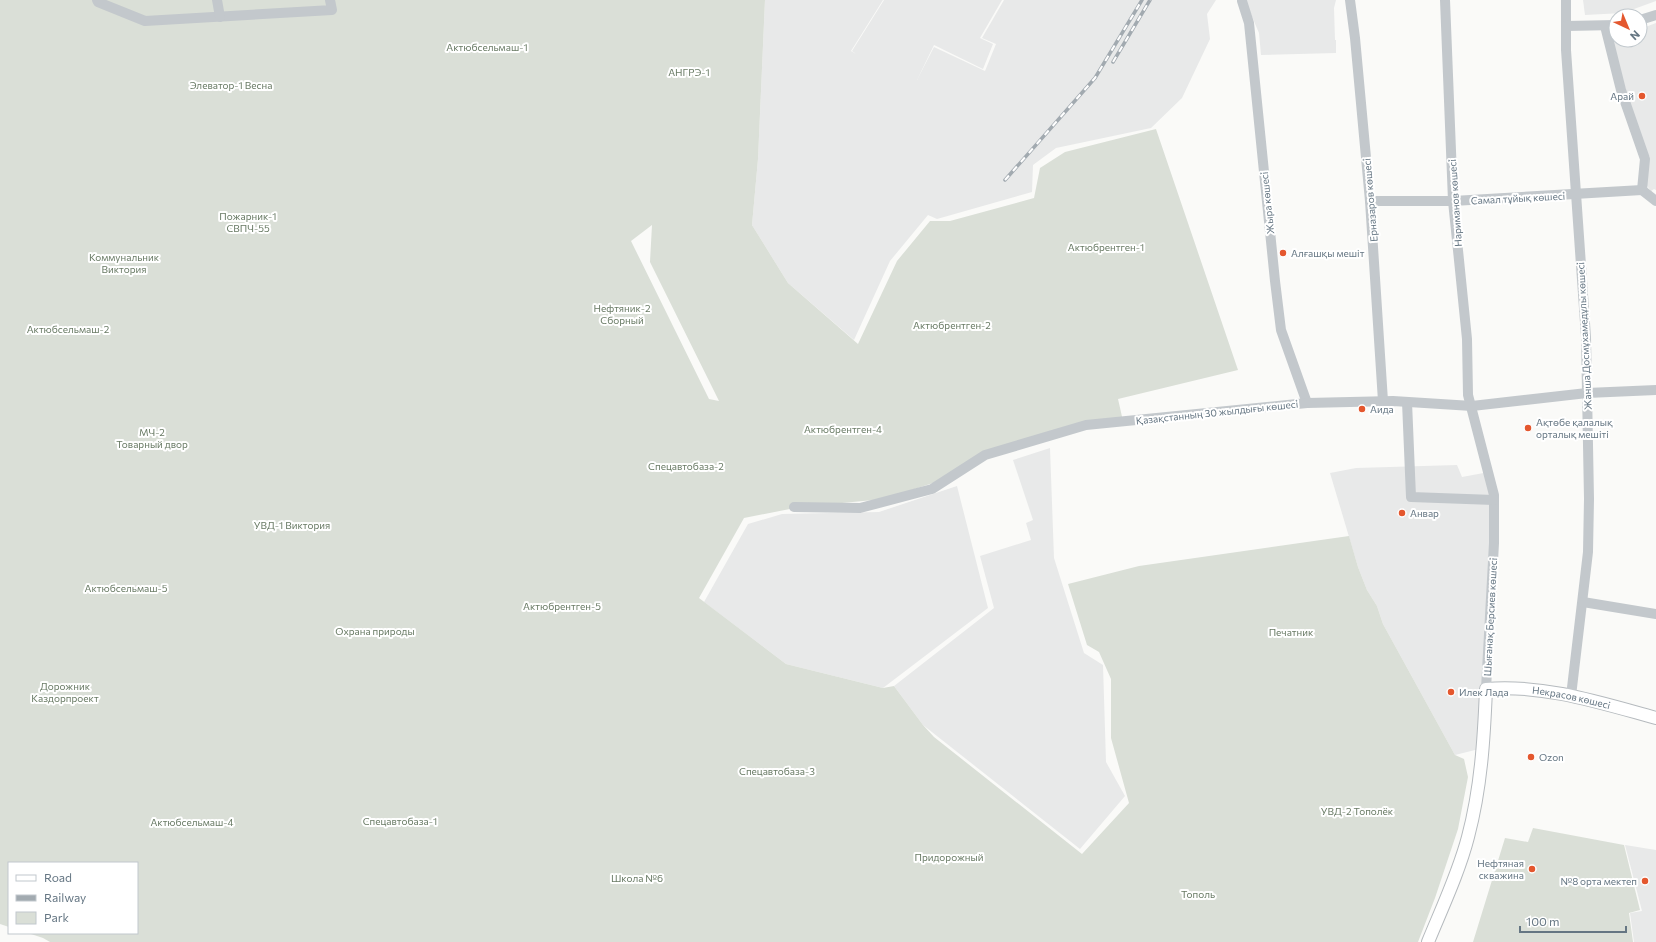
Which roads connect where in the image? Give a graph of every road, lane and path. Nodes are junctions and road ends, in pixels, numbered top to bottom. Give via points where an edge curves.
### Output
1 (97, 0) edge
2 (217, 0) edge
3 (1350, 0) edge
4 (1444, 0) edge
5 (1566, 0) edge
6 (1242, 1) edge
7 (331, 5) edge
8 (220, 17) junction
9 (1566, 26) junction
10 (1605, 26) junction
11 (1608, 26) edge
12 (1642, 190) junction
13 (1576, 195) junction
14 (1370, 201) junction
15 (1656, 201) edge
16 (1453, 202) junction
17 (1656, 390) edge
18 (1587, 393) junction
19 (1383, 401) junction
20 (1407, 402) junction
21 (1307, 403) junction
22 (1472, 406) junction
23 (1494, 500) junction
24 (794, 507) dead end
25 (1583, 602) junction
26 (1656, 614) edge
27 (1486, 689) junction
28 (1571, 696) junction
29 (1656, 718) edge
30 (1428, 942) edge

1 - 8 street via 146,21
2 - 8 street
3 - 14 street, Ерназаров көшесі
4 - 16 street, Нариманов көшесі
5 - 9 street, Жанша Досмұхамедұлы көшесі
6 - 21 street, Жыра көшесі via 1250,23 1274,281 1281,330
7 - 8 street
9 - 10 street
9 - 13 street, Жанша Досмұхамедұлы көшесі
10 - 11 street
10 - 12 street via 1621,90 1645,159
12 - 13 street, Самал тұйық көшесі
12 - 15 street
13 - 16 street, Самал тұйық көшесі
13 - 18 street, Жанша Досмұхамедұлы көшесі via 1586,337
14 - 16 street, Самал тұйық көшесі
14 - 19 street, Ерназаров көшесі
16 - 22 street, Нариманов көшесі via 1467,339 1468,395
17 - 18 street, Қазақстанның 30 жылдығы көшесі
18 - 22 street, Қазақстанның 30 жылдығы көшесі
18 - 25 street, Жанша Досмұхамедұлы көшесі via 1588,552
19 - 20 street, Қазақстанның 30 жылдығы көшесі
19 - 21 street, Қазақстанның 30 жылдығы көшесі
20 - 22 street, Қазақстанның 30 жылдығы көшесі
20 - 23 street via 1411,497
21 - 24 street, Қазақстанның 30 жылдығы көшесі via 1086,425 985,455 932,489 860,508
22 - 23 street, Шығанақ Берсиев көшесі
23 - 27 street, Шығанақ Берсиев көшесі
25 - 26 street
25 - 28 street, Жанша Досмұхамедұлы көшесі
27 - 28 main road, Некрасов көшесі via 1512,688
27 - 30 main road, Шығанақ Берсиев көшесі via 1483,748 1468,838
28 - 29 main road, Некрасов көшесі

